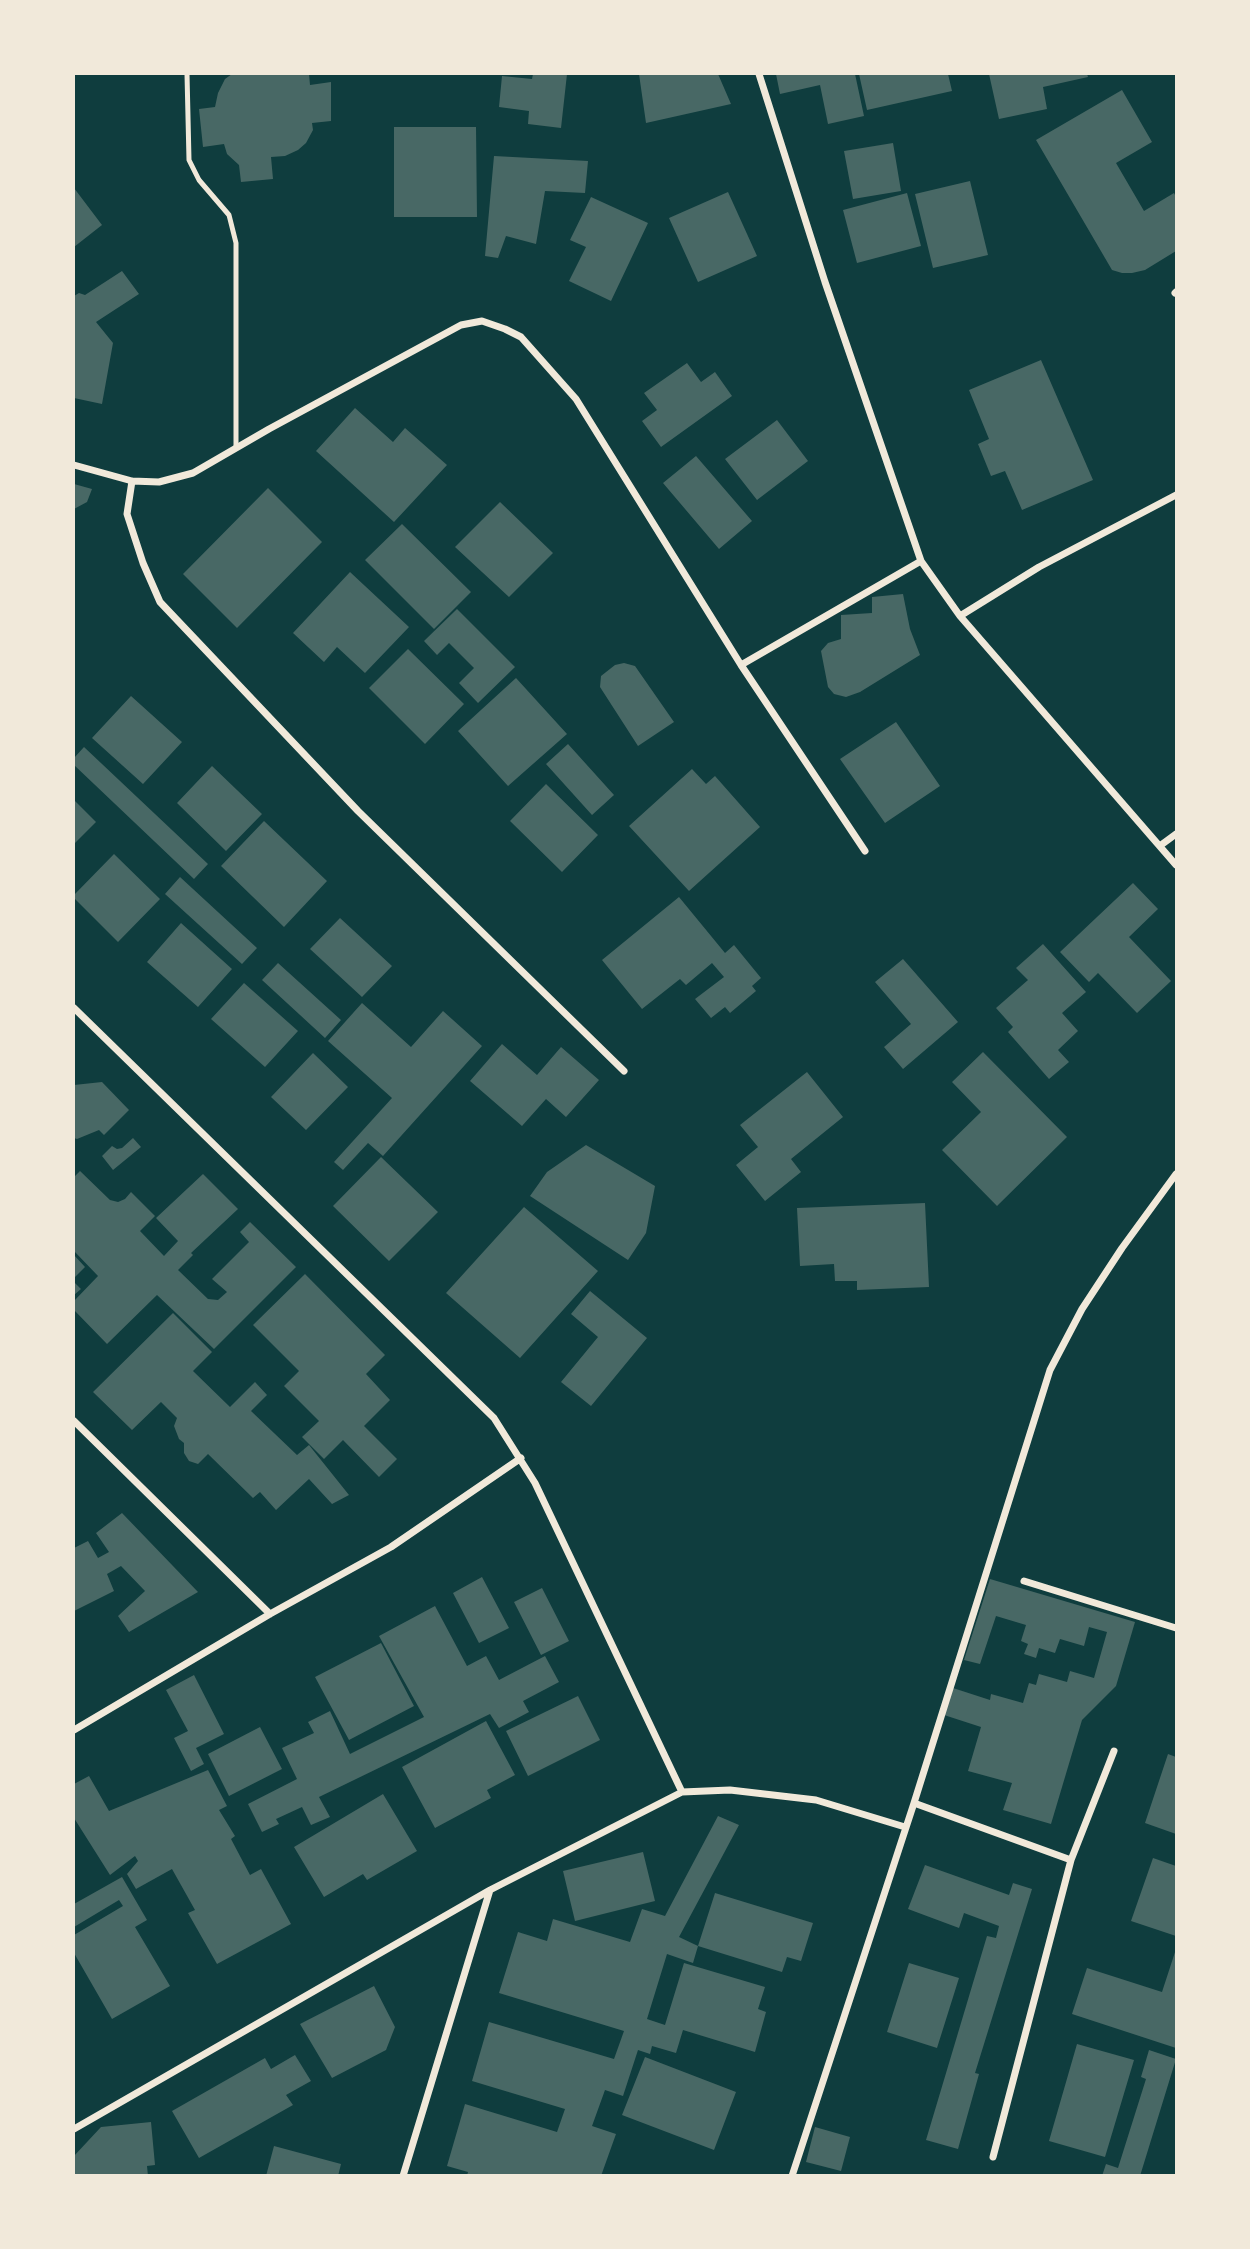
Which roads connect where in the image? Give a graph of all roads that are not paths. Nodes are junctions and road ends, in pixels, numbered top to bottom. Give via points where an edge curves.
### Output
1 (187, 74) edge
2 (760, 74) edge
3 (236, 448) junction
4 (74, 465) edge
5 (132, 481) junction
6 (1177, 495) edge
7 (921, 561) junction
8 (960, 616) junction
9 (741, 665) junction
10 (1177, 834) edge
11 (1161, 845) junction
12 (865, 851) dead end
13 (1177, 864) edge
14 (75, 1013) edge
15 (624, 1071) dead end
16 (1177, 1174) edge
17 (74, 1421) edge
18 (522, 1458) junction
19 (1024, 1581) dead end
20 (270, 1614) junction
21 (1177, 1628) edge
22 (74, 1730) edge
23 (1114, 1751) dead end
24 (682, 1792) junction
25 (914, 1803) junction
26 (905, 1827) junction
27 (1071, 1860) junction
28 (490, 1890) junction
29 (74, 2129) edge
30 (993, 2157) dead end
31 (403, 2175) edge
32 (792, 2175) edge

1 - 3 lane via 189,160 199,180 229,215 236,243
2 - 7 street via 825,282
3 - 5 street via 193,473 159,482
3 - 9 street via 461,325 482,321 505,329 521,337 576,398
4 - 5 street
5 - 15 street via 127,514 160,602 358,811
6 - 8 street via 1039,567
7 - 8 street
7 - 9 street
8 - 11 street
9 - 12 street
10 - 11 street
11 - 13 street
14 - 18 street via 494,1418
16 - 25 street via 1082,1309 1050,1370
17 - 20 street
18 - 20 street via 391,1546
18 - 24 street
19 - 21 street
20 - 22 street
23 - 27 street
24 - 26 street via 730,1790 816,1800
24 - 28 street
25 - 26 street
25 - 27 street
26 - 32 street
27 - 30 street
28 - 29 street
28 - 31 street

